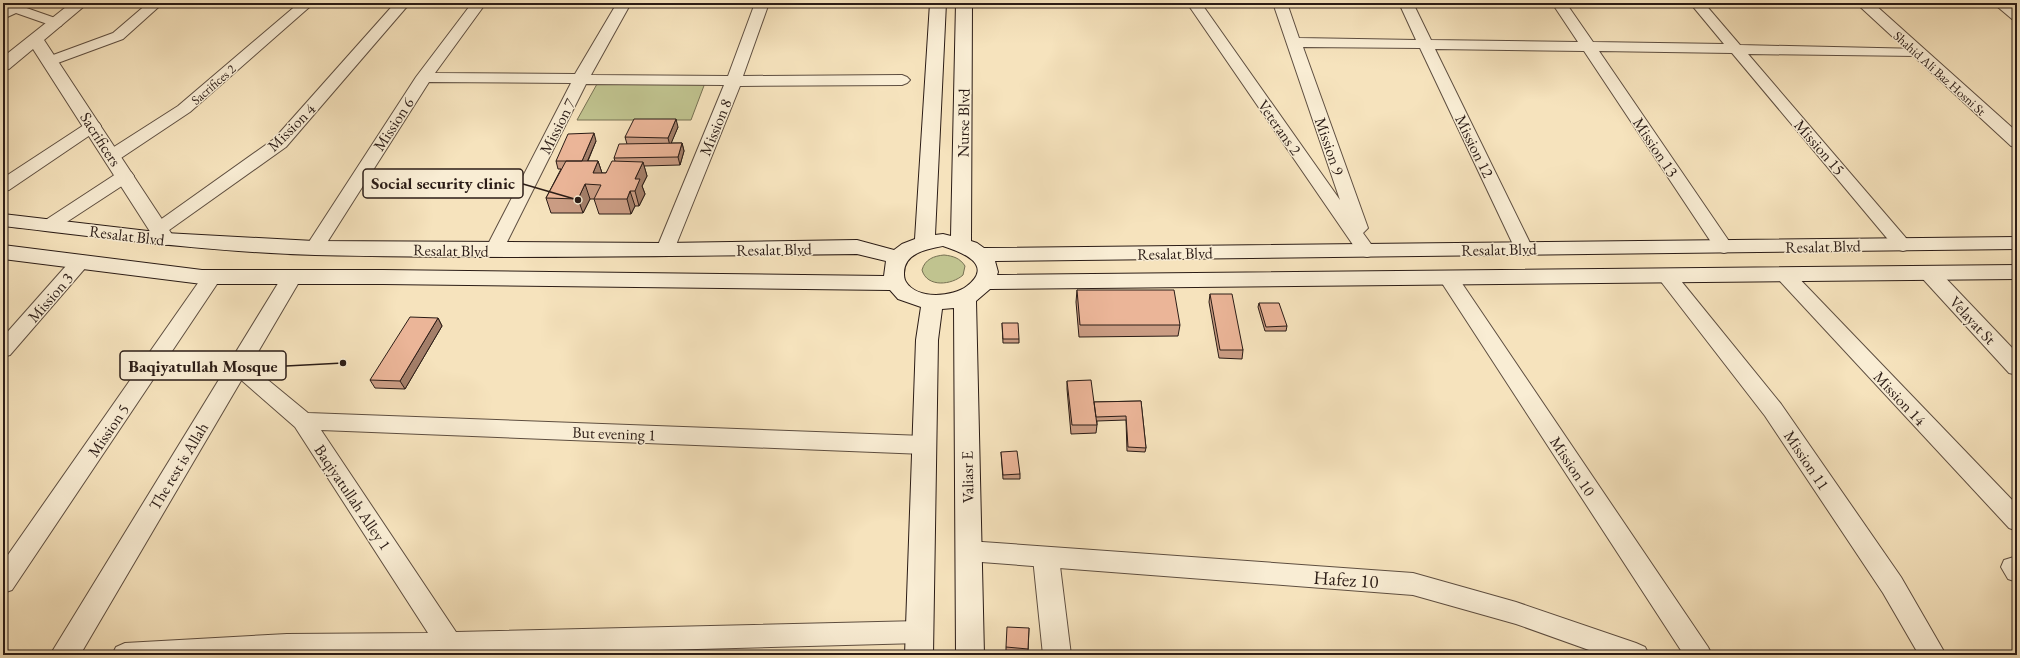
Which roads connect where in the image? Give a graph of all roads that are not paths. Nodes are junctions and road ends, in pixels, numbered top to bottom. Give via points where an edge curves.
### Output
1 (80, 3) edge
2 (156, 3) edge
3 (307, 3) edge
4 (403, 3) edge
5 (479, 3) edge
6 (624, 3) edge
7 (762, 3) edge
8 (938, 3) edge
9 (964, 3) edge
10 (1194, 3) edge
11 (1280, 3) edge
12 (1406, 3) edge
13 (1558, 3) edge
14 (1697, 3) edge
15 (1864, 3) edge
16 (2000, 3) edge
17 (3, 15) edge
18 (2017, 16) edge
19 (56, 23) junction
20 (35, 39) junction
21 (1294, 42) junction
22 (1426, 44) junction
23 (1588, 46) junction
24 (1736, 49) junction
25 (1917, 52) junction
26 (50, 61) junction
27 (3, 65) edge
28 (424, 77) junction
29 (582, 78) junction
30 (734, 80) junction
31 (902, 80) dead end
32 (93, 126) junction
33 (2017, 142) edge
34 (112, 156) junction
35 (125, 176) junction
36 (3, 186) edge
37 (3, 220) edge
38 (50, 225) junction
39 (162, 234) junction
40 (925, 242) junction
41 (961, 242) junction
42 (2017, 244) edge
43 (1903, 245) junction
44 (1724, 247) junction
45 (314, 248) junction
46 (1524, 249) junction
47 (494, 250) junction
48 (665, 250) junction
49 (1367, 251) junction
50 (4, 253) edge
51 (982, 255) junction
52 (898, 258) junction
53 (80, 262) junction
54 (2017, 272) edge
55 (1929, 273) junction
56 (1784, 274) junction
57 (1666, 276) junction
58 (212, 277) junction
59 (292, 277) junction
60 (1448, 278) junction
61 (985, 282) junction
62 (895, 283) junction
63 (965, 299) junction
64 (932, 303) junction
65 (3, 350) edge
66 (238, 366) junction
67 (2017, 367) edge
68 (303, 421) junction
69 (924, 445) junction
70 (2017, 521) edge
71 (968, 551) junction
72 (1046, 558) junction
73 (3, 582) edge
74 (919, 644) edge
75 (453, 650) edge
76 (285, 651) edge
77 (64, 655) edge
78 (125, 655) edge
79 (970, 655) edge
80 (1057, 655) edge
81 (1636, 655) edge
82 (1699, 655) edge
83 (1933, 655) edge

1 - 19 main road
2 - 26 street via 118,36
3 - 34 street, Sacrifices 2 via 184,110
4 - 39 street, Mission 4 via 280,143
5 - 28 street, Mission 6
6 - 29 street, Mission 7
7 - 30 street, Mission 8
8 - 40 main road, Nurse Blvd
9 - 41 main road, Nurse Blvd
10 - 49 street, Veterans 2
11 - 21 street, Mission 9
12 - 22 street, Mission 12
13 - 23 street, Mission 13
14 - 24 street, Mission 15
15 - 25 main road, Shahid Ali Baz Hosni St
16 - 18 street
17 - 19 street via 15,8
19 - 20 main road
20 - 26 main road, Sacrificers
20 - 27 main road
21 - 22 street
21 - 49 street, Mission 9
22 - 23 street
22 - 46 street, Mission 12
23 - 24 street
23 - 44 street, Mission 13
24 - 25 street
24 - 43 street, Mission 15
25 - 33 main road, Shahid Ali Baz Hosni St
26 - 32 main road, Sacrificers
28 - 29 street
28 - 45 street, Mission 6
29 - 30 street
29 - 47 street, Mission 7
30 - 31 street
30 - 48 street, Mission 8
32 - 34 main road, Sacrificers
32 - 36 street
34 - 35 main road, Sacrificers
35 - 38 street
35 - 39 main road, Sacrificers
37 - 38 main road, Resalat Blvd
38 - 39 main road, Resalat Blvd
39 - 45 main road, Resalat Blvd
40 - 41 main road
40 - 52 main road via 909,248
41 - 51 main road
42 - 43 main road, Resalat Blvd
43 - 44 main road, Resalat Blvd
43 - 55 main road, Velayat St
44 - 46 main road, Resalat Blvd
45 - 47 main road, Resalat Blvd
46 - 49 main road, Resalat Blvd
47 - 48 main road, Resalat Blvd
48 - 52 main road, Resalat Blvd via 857,247
49 - 51 main road, Resalat Blvd
50 - 53 main road, Resalat Blvd
51 - 61 main road via 989,270
52 - 62 main road via 893,270
53 - 58 main road, Resalat Blvd
53 - 65 street, Mission 3
54 - 55 main road, Resalat Blvd
55 - 56 main road, Resalat Blvd
55 - 67 main road, Velayat St
56 - 57 main road, Resalat Blvd
56 - 70 street, Mission 14
57 - 60 main road, Resalat Blvd
57 - 83 street, Mission 11 via 1773,410 1892,585
58 - 59 main road, Resalat Blvd
58 - 73 street, Mission 5
59 - 62 main road, Resalat Blvd
59 - 66 main road, The rest is Allah
60 - 61 main road, Resalat Blvd
60 - 82 street, Mission 10
61 - 63 main road
62 - 64 main road via 905,293
63 - 64 main road
63 - 71 main road, Valiasr E
64 - 69 main road via 927,340
66 - 68 street, Baqiyatullah Alley 1
66 - 77 main road, The rest is Allah
68 - 69 street, But evening 1
68 - 75 street, Baqiyatullah Alley 1
69 - 74 main road
71 - 72 street, Hafez 10
71 - 79 main road, Valiasr E
72 - 80 main road
72 - 81 street, Hafez 10 via 1413,584 1516,613
74 - 75 street
75 - 76 street
76 - 78 street

